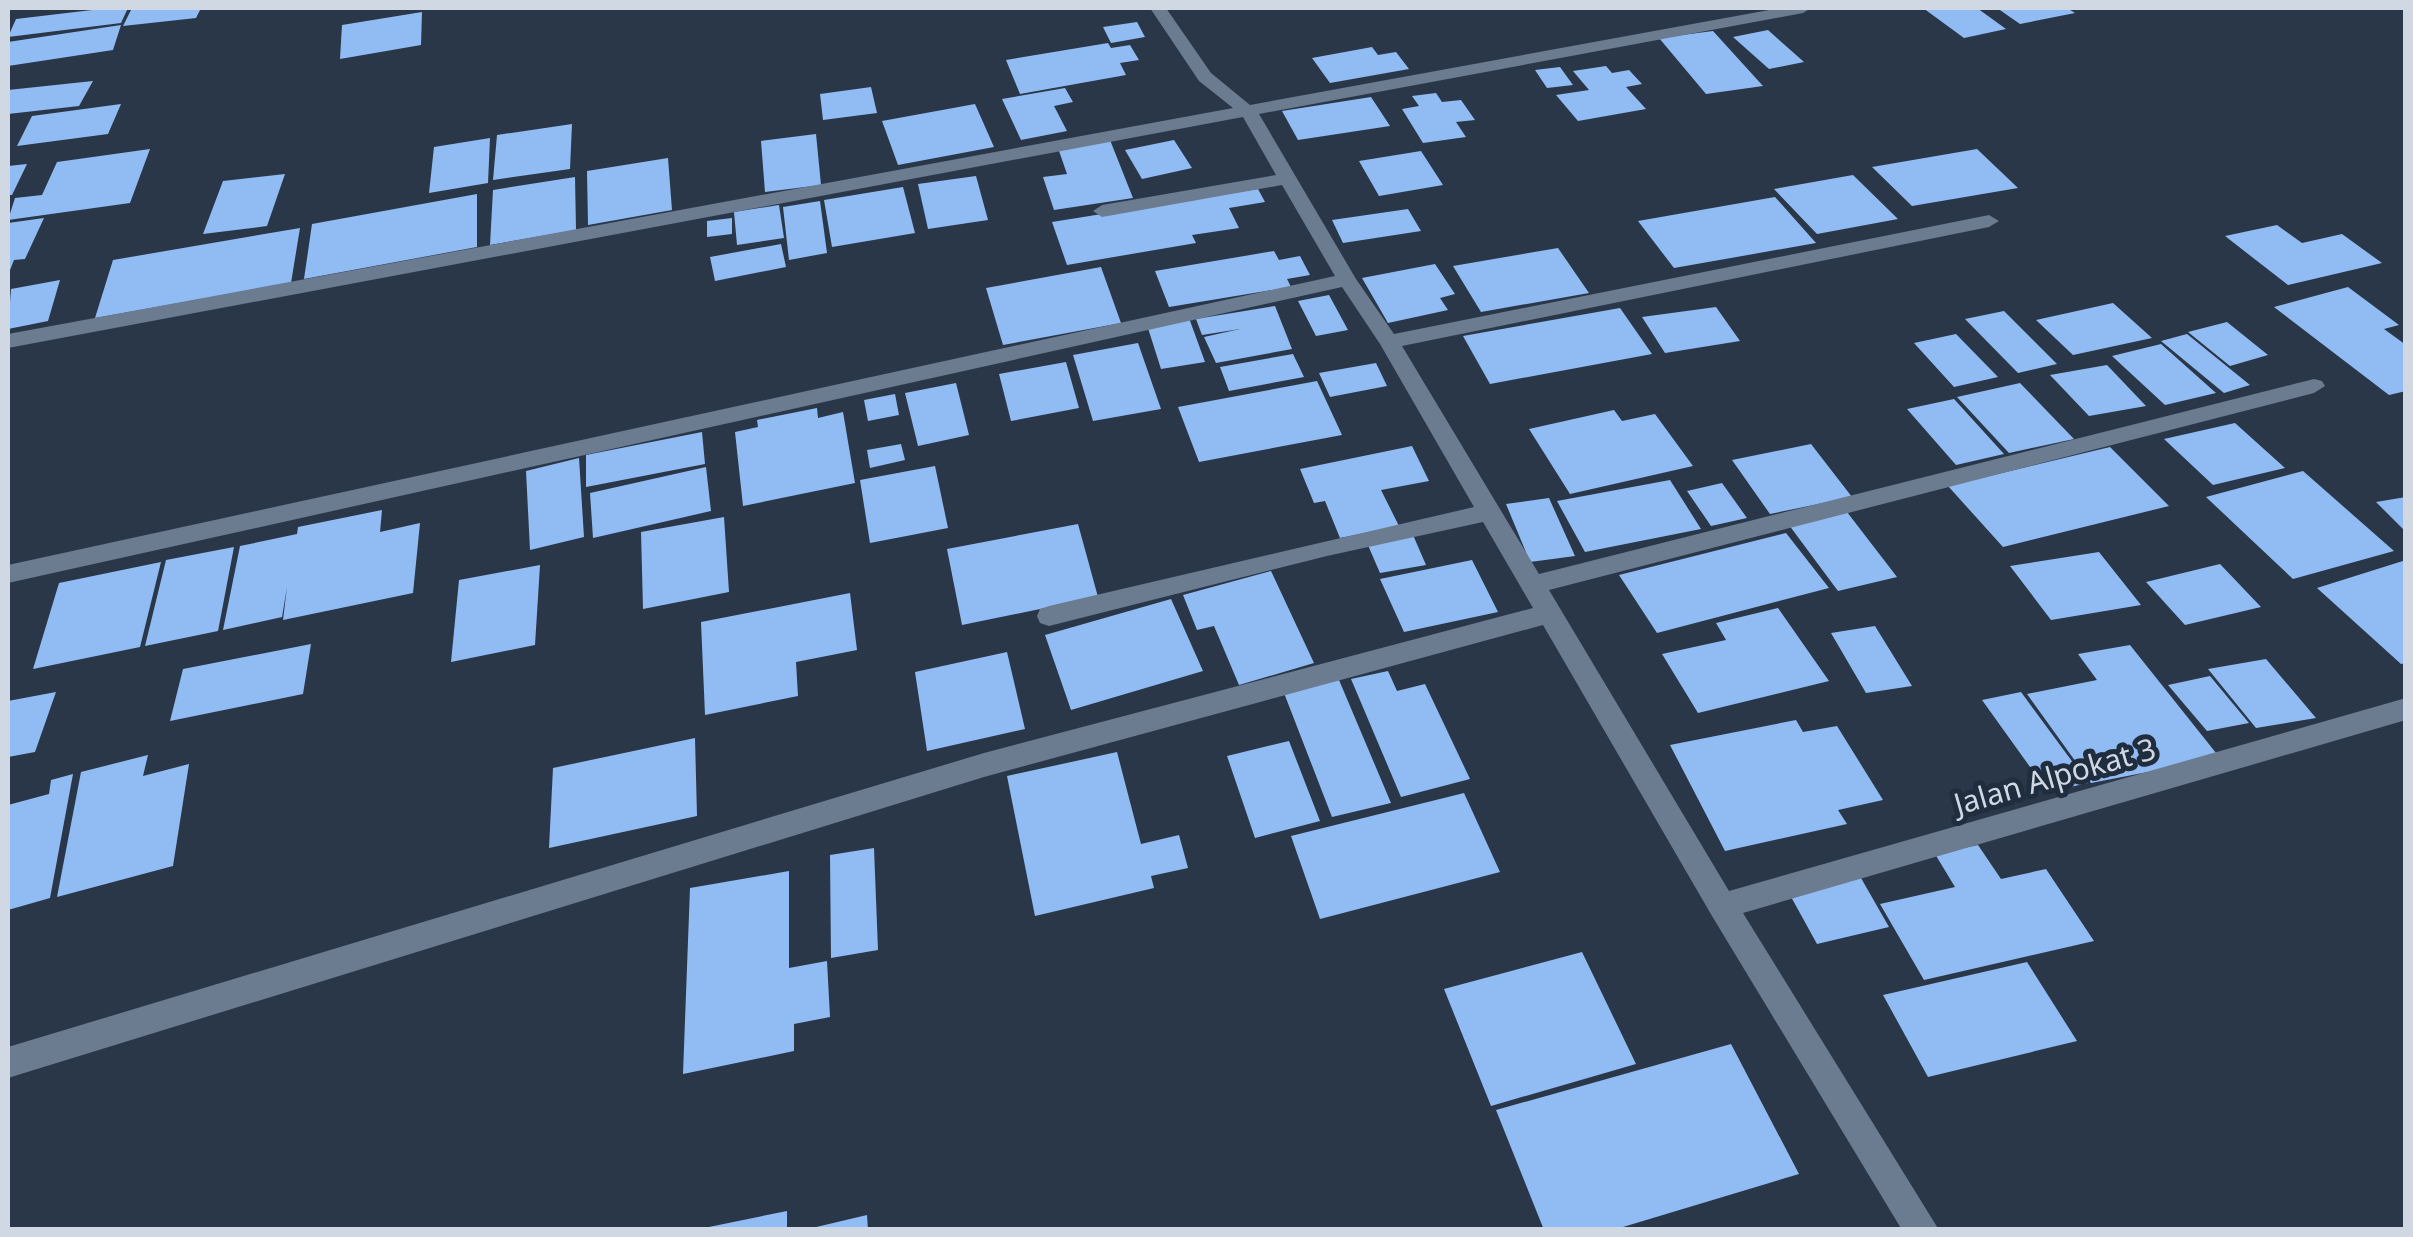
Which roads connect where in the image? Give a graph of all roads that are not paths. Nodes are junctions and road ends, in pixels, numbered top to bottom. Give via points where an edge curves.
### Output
1 (1158, 8) edge
2 (1804, 8) edge
3 (1249, 113) junction
4 (1288, 178) junction
5 (1102, 211) dead end
6 (1989, 221) dead end
7 (1346, 280) junction
8 (8, 341) edge
9 (1389, 342) junction
10 (2314, 386) dead end
11 (1489, 512) junction
12 (8, 574) edge
13 (1533, 585) junction
14 (1550, 613) junction
15 (1050, 616) dead end
16 (2406, 709) edge
17 (1722, 906) junction
18 (8, 1063) edge
19 (1922, 1230) edge

1 - 3 street via 1205,77
2 - 3 street
3 - 4 street
3 - 8 street
4 - 5 street
4 - 7 street
6 - 9 street
7 - 9 street
7 - 12 street
9 - 11 street
10 - 13 street
11 - 13 street
11 - 15 street
13 - 14 street
14 - 17 street
14 - 18 street via 984,766
16 - 17 street, Jalan Alpokat 3
17 - 19 street

